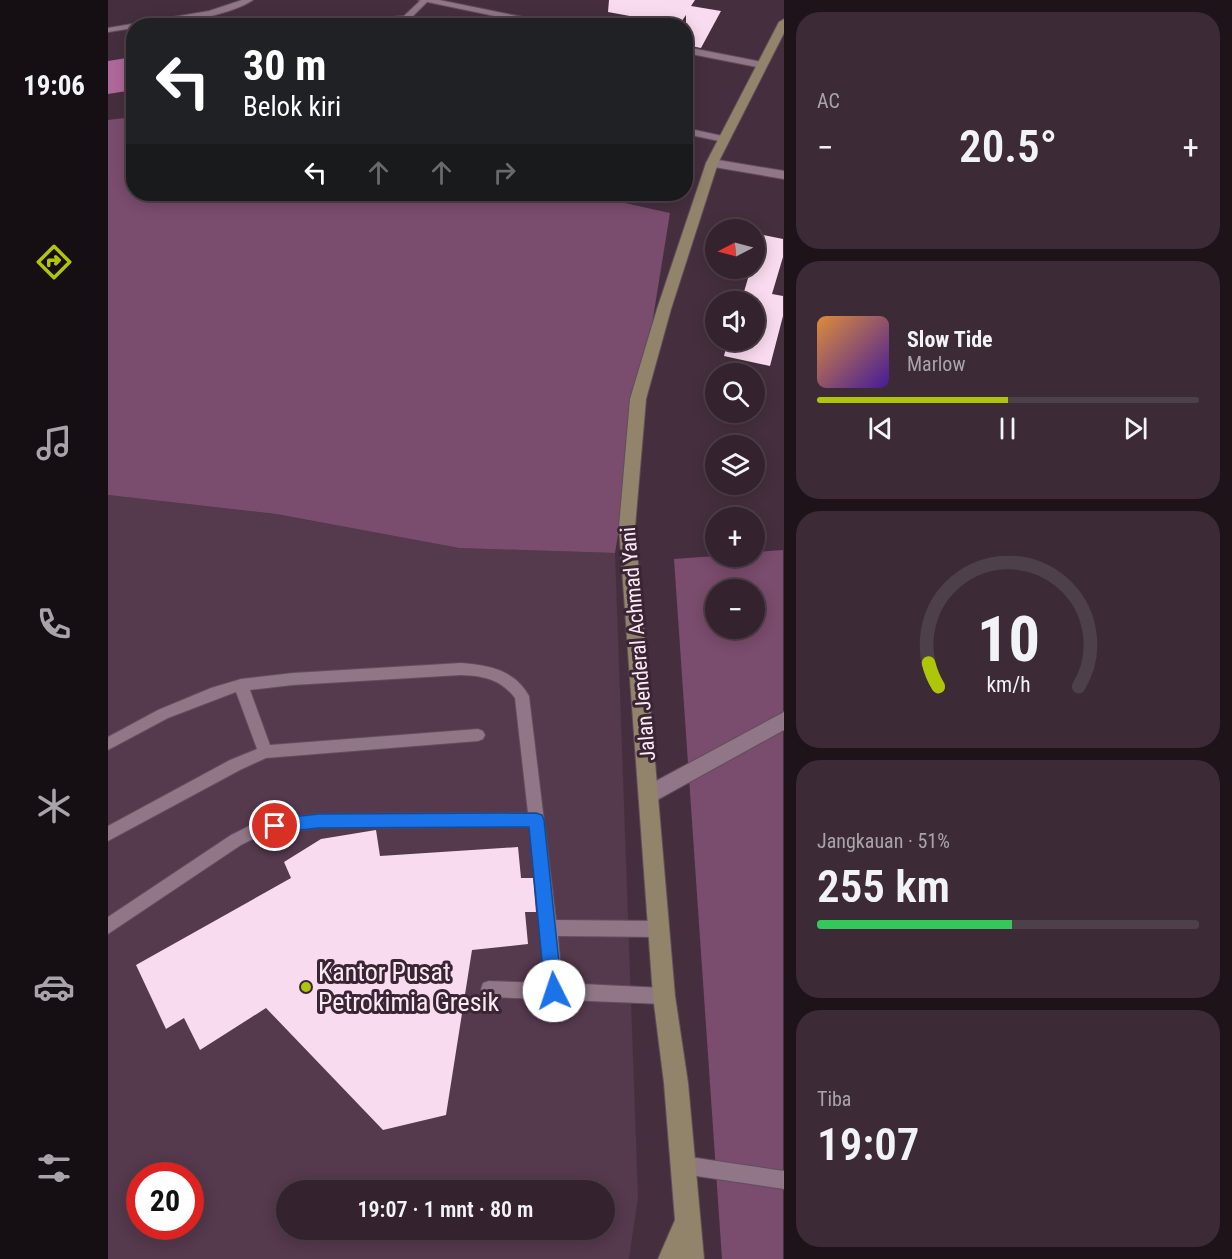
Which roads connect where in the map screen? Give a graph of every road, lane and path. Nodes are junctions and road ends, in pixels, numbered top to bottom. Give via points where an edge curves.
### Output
1 (249, 0) edge
2 (424, 0) edge
3 (181, 18) edge
4 (392, 18) edge
5 (407, 18) joint
6 (503, 18) edge
7 (783, 22) edge
8 (126, 27) edge
9 (108, 30) edge
10 (780, 37) edge
11 (693, 51) edge
12 (762, 65) junction
13 (693, 132) edge
14 (724, 139) junction
15 (712, 163) junction
16 (783, 175) edge
17 (241, 686) junction
18 (783, 720) edge
19 (478, 735) dead end
20 (108, 744) edge
21 (265, 752) junction
22 (650, 794) junction
23 (536, 820) junction
24 (108, 834) edge
25 (108, 926) edge
26 (549, 928) junction
27 (660, 929) junction
28 (489, 989) dead end
29 (554, 991) junction
30 (664, 996) junction
31 (683, 1165) junction
32 (783, 1180) edge
33 (688, 1220) junction
34 (671, 1259) edge
35 (691, 1259) edge

1 - 3 lane
2 - 5 lane
2 - 6 street
4 - 5 lane
7 - 10 main road, Jalan Jenderal Achmad Yani
8 - 9 lane
10 - 12 main road, Jalan Jenderal Achmad Yani
11 - 12 street
12 - 14 main road, Jalan Jenderal Achmad Yani
13 - 14 lane
14 - 15 main road, Jalan Jenderal Achmad Yani
15 - 16 street
15 - 22 main road, Jalan Jenderal Achmad Yani via 638,399 627,527
17 - 20 lane via 163,714
17 - 21 lane
17 - 23 lane via 437,670 492,671 510,680 522,696
18 - 22 street
19 - 21 lane
21 - 24 lane
22 - 27 main road, Jalan Jenderal Achmad Yani
23 - 25 lane via 318,821 259,828
23 - 26 lane
26 - 27 lane
26 - 29 lane
27 - 30 main road, Jalan Jenderal Achmad Yani
28 - 29 lane
29 - 30 lane
30 - 31 main road, Jalan Jenderal Achmad Yani
31 - 32 lane
31 - 33 main road, Jalan Jenderal Achmad Yani
33 - 34 main road, Jalan Jenderal Achmad Yani
33 - 35 main road, Jalan Jenderal Achmad Yani

